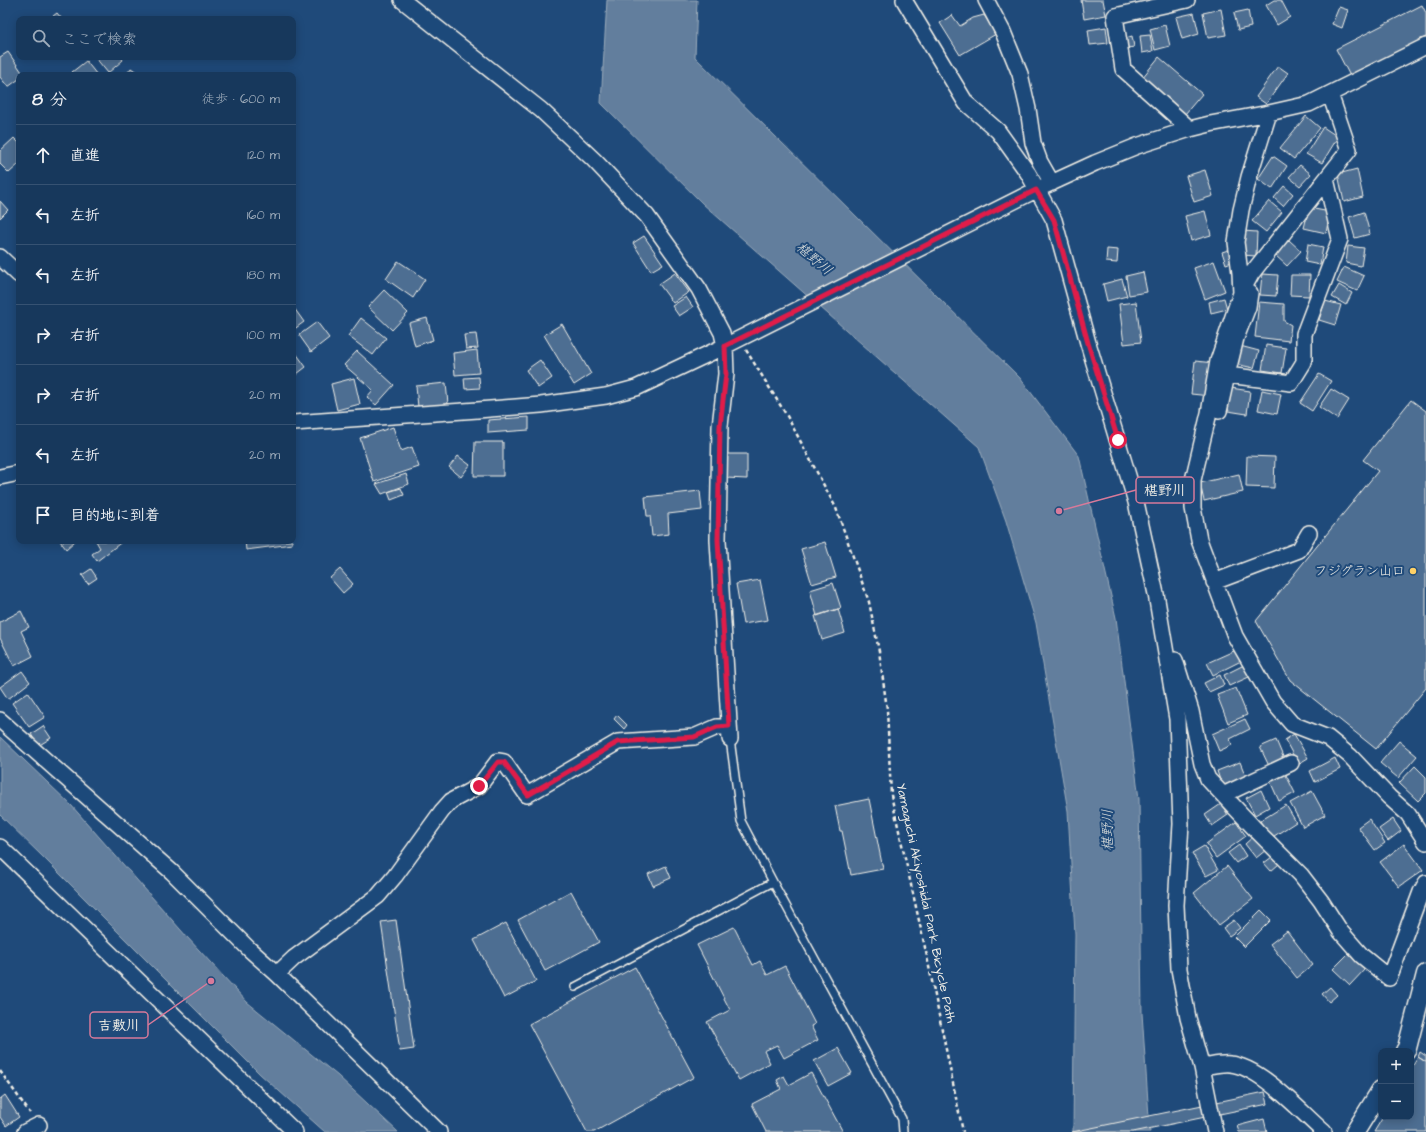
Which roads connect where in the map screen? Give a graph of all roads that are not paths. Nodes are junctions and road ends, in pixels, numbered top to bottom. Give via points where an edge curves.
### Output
1 (402, 0) edge
2 (904, 0) edge
3 (986, 0) edge
4 (1187, 0) edge
5 (1426, 46) edge
6 (1330, 94) junction
7 (1269, 113) junction
8 (1190, 129) junction
9 (1326, 179) junction
10 (1052, 183) junction
11 (1036, 190) junction
12 (0, 257) edge
13 (16, 272) edge
14 (1241, 292) junction
15 (725, 346) junction
16 (1227, 375) junction
17 (1219, 411) dead end
18 (296, 423) edge
19 (16, 474) edge
20 (0, 477) edge
21 (1308, 533) dead end
22 (1214, 582) junction
23 (1160, 617) junction
24 (0, 720) edge
25 (730, 733) junction
26 (1291, 763) dead end
27 (1223, 795) junction
28 (1426, 842) edge
29 (0, 847) edge
30 (773, 882) junction
31 (1426, 883) edge
32 (276, 974) junction
33 (1426, 974) edge
34 (576, 987) dead end
35 (1407, 1048) edge
36 (1202, 1066) junction
37 (1378, 1095) edge
38 (42, 1128) edge
39 (25, 1132) edge
40 (294, 1132) edge
41 (439, 1132) edge
42 (903, 1132) edge
43 (1215, 1132) edge
44 (1324, 1132) edge
45 (1355, 1132) edge

1 - 15 street via 540,110 594,160 647,216 699,289 722,333
2 - 11 street via 966,103 998,131 1028,173
3 - 10 street via 1020,74 1033,143
4 - 8 street via 1115,16 1123,69
5 - 6 street
6 - 7 street via 1308,104
6 - 9 street via 1349,150
7 - 8 street
7 - 14 street via 1241,210 1236,242
8 - 10 street via 1137,146
9 - 14 street via 1252,274
9 - 16 street via 1340,239 1304,334 1304,362 1291,383
10 - 11 street
11 - 15 street
11 - 23 street via 1054,220 1136,502
12 - 13 street
14 - 16 street via 1250,294 1248,307 1236,338
14 - 22 street via 1218,361 1193,480 1193,508 1199,540
15 - 18 street via 636,388 606,396 541,405
15 - 25 street via 726,374 720,426 718,540
16 - 17 street
19 - 20 street
21 - 22 street via 1299,550
22 - 28 street via 1235,636 1273,702 1292,724 1328,738 1350,756 1408,814
23 - 27 street via 1191,711 1202,764 1208,779
23 - 36 street via 1177,719 1181,824 1176,905 1179,969 1188,1018
24 - 32 street via 172,872
25 - 30 lane via 741,821
25 - 32 street via 717,727 694,737 618,742 528,795 504,762 498,762 479,786 451,801 442,811 378,896
26 - 27 street
27 - 31 street via 1301,875 1340,932 1362,956 1388,978
29 - 40 street
30 - 34 lane
30 - 42 lane via 902,1119
32 - 41 street
33 - 35 street
36 - 43 street
36 - 44 street via 1230,1064 1247,1068 1268,1082
37 - 45 street
38 - 39 street

